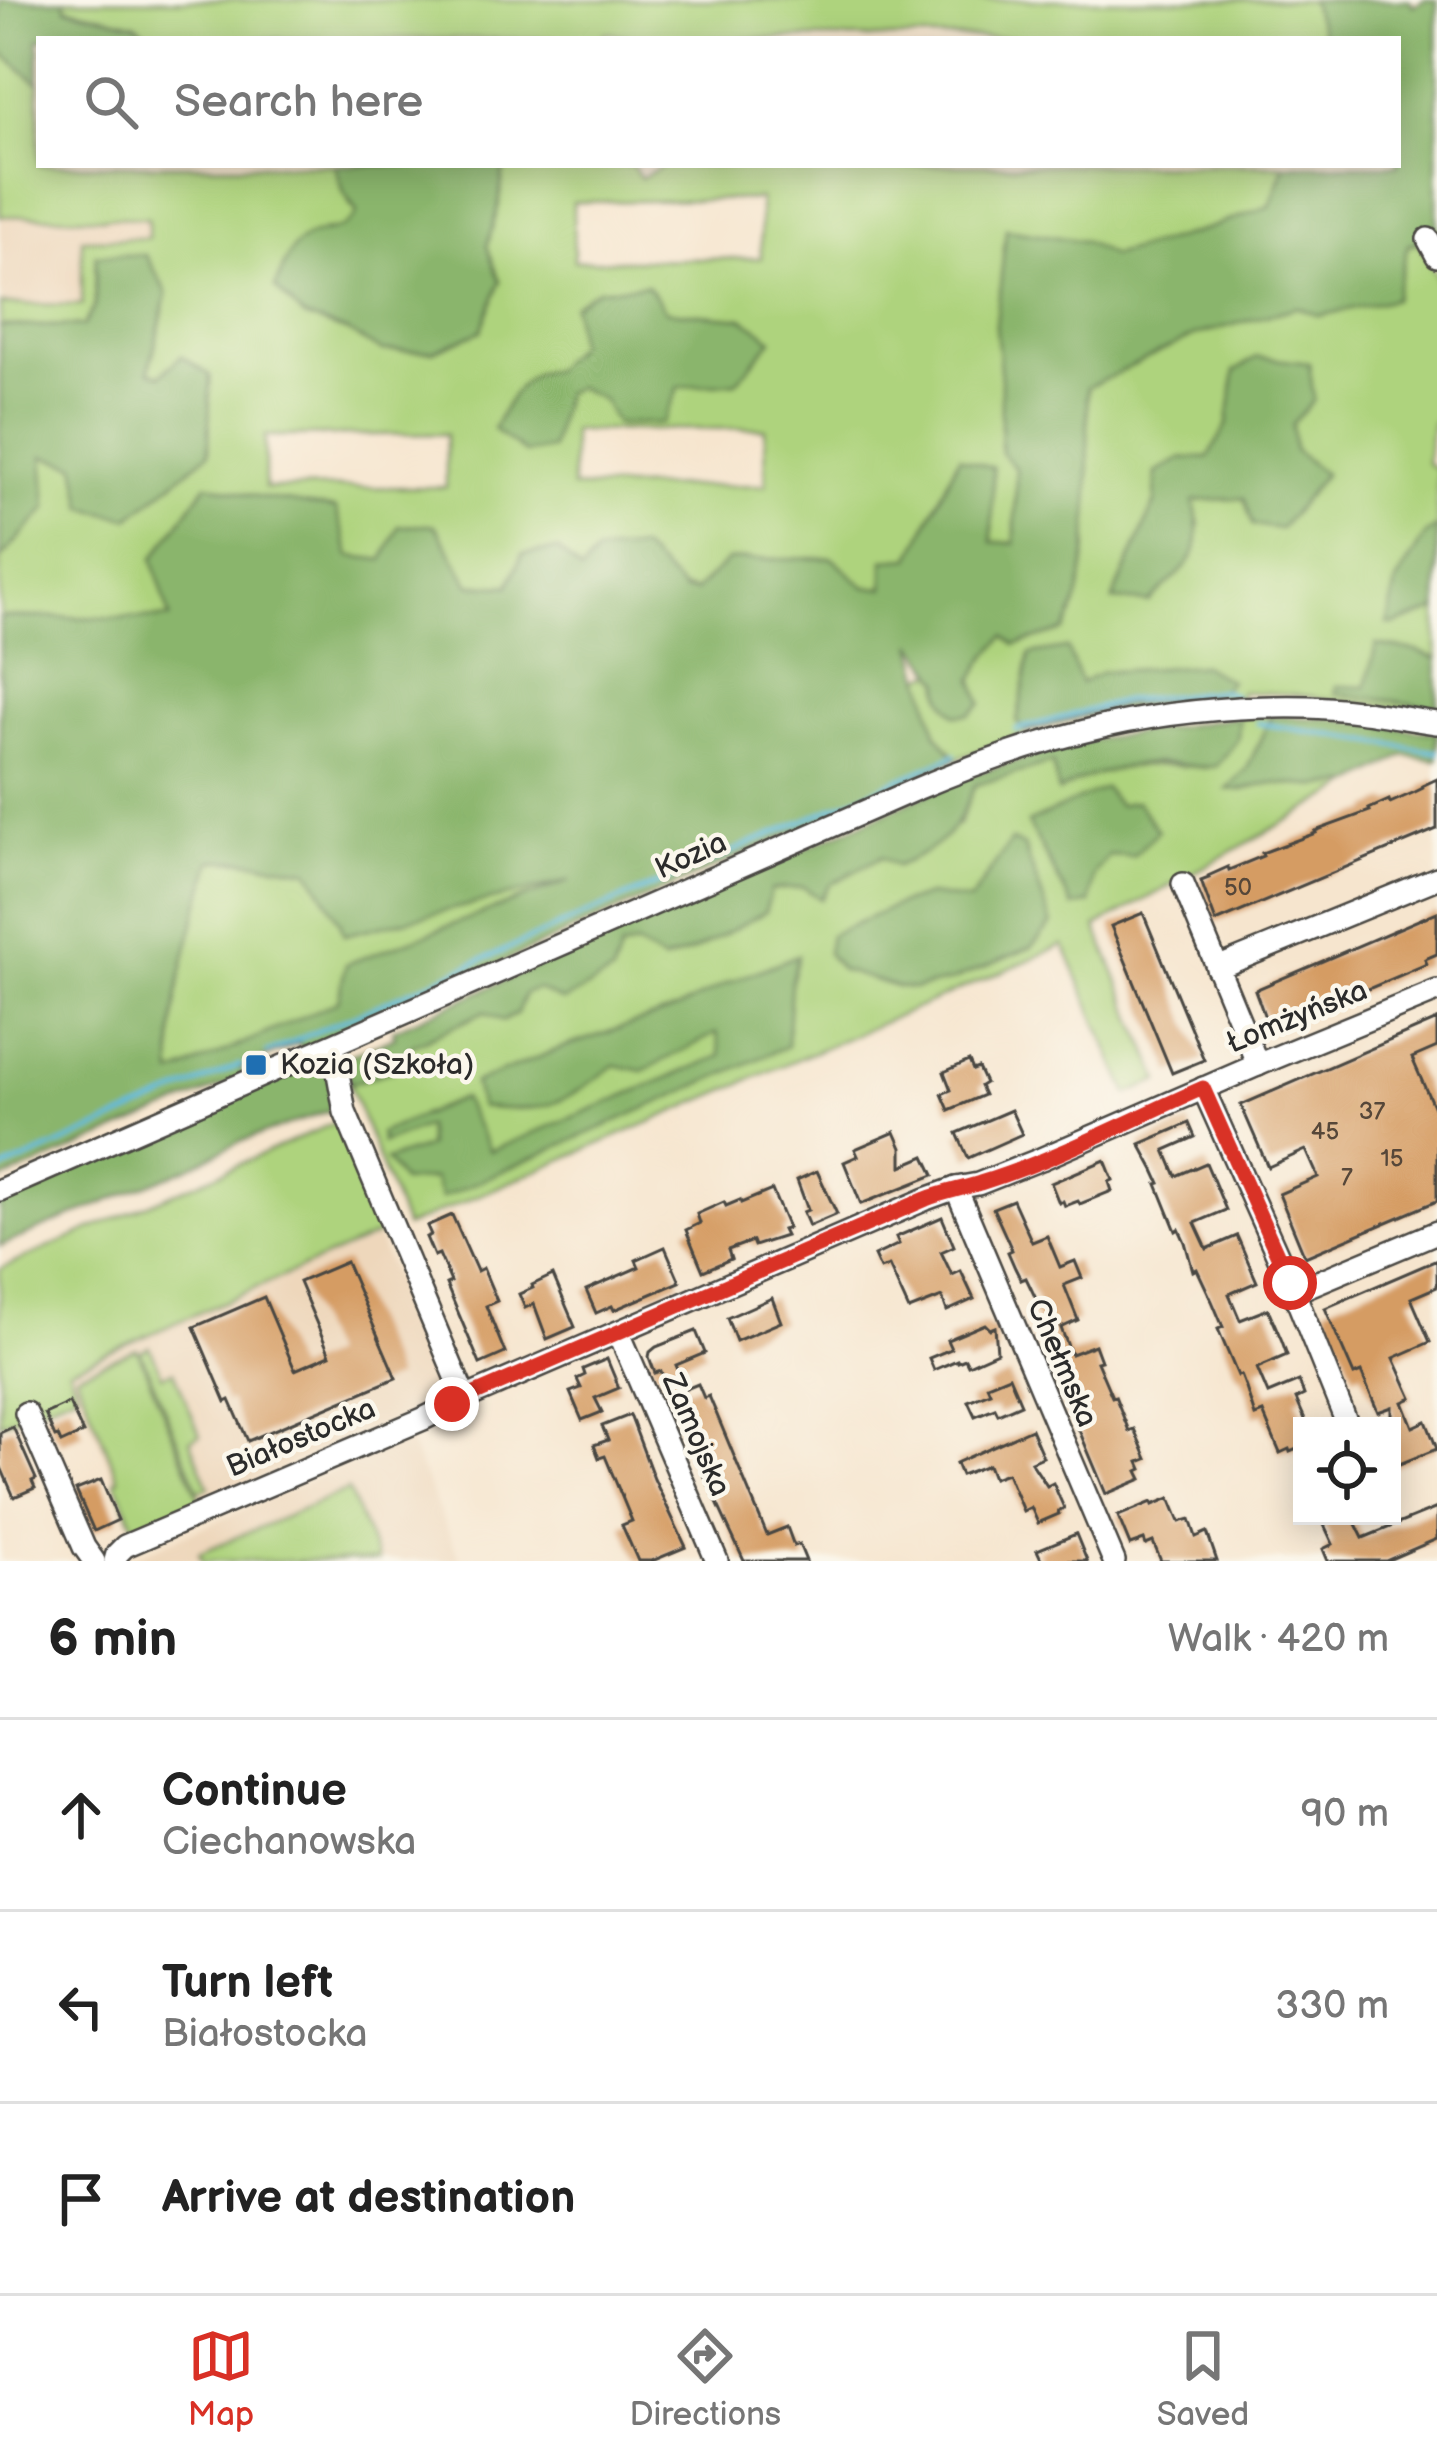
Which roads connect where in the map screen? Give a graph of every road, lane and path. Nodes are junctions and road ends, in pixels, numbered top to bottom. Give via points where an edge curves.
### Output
1 (1437, 723) edge
2 (1437, 878) edge
3 (1183, 884) dead end
4 (1217, 968) junction
5 (1437, 991) edge
6 (333, 1046) junction
7 (1258, 1065) junction
8 (1203, 1088) junction
9 (1179, 1099) joint
10 (956, 1188) junction
11 (0, 1190) edge
12 (1437, 1232) edge
13 (1294, 1292) junction
14 (619, 1333) junction
15 (465, 1398) junction
16 (26, 1413) dead end
17 (1344, 1417) edge
18 (94, 1561) edge
19 (116, 1561) edge
20 (717, 1561) edge
21 (1114, 1561) edge

1 - 6 street, Kozia via 1346,710 1230,708 1076,731 935,782
2 - 4 street
3 - 4 street
4 - 7 street
5 - 7 street, Łomżyńska
6 - 11 street, Kozia
6 - 15 street via 343,1107
7 - 8 street, Łomżyńska
8 - 9 street, Łomżyńska
8 - 13 street
9 - 10 street, Białostocka
10 - 14 street, Białostocka
10 - 21 street, Chełmska
12 - 13 street
13 - 17 street
14 - 15 street, Białostocka
14 - 20 street, Zamojska
15 - 19 street, Białostocka via 124,1546
16 - 18 street

